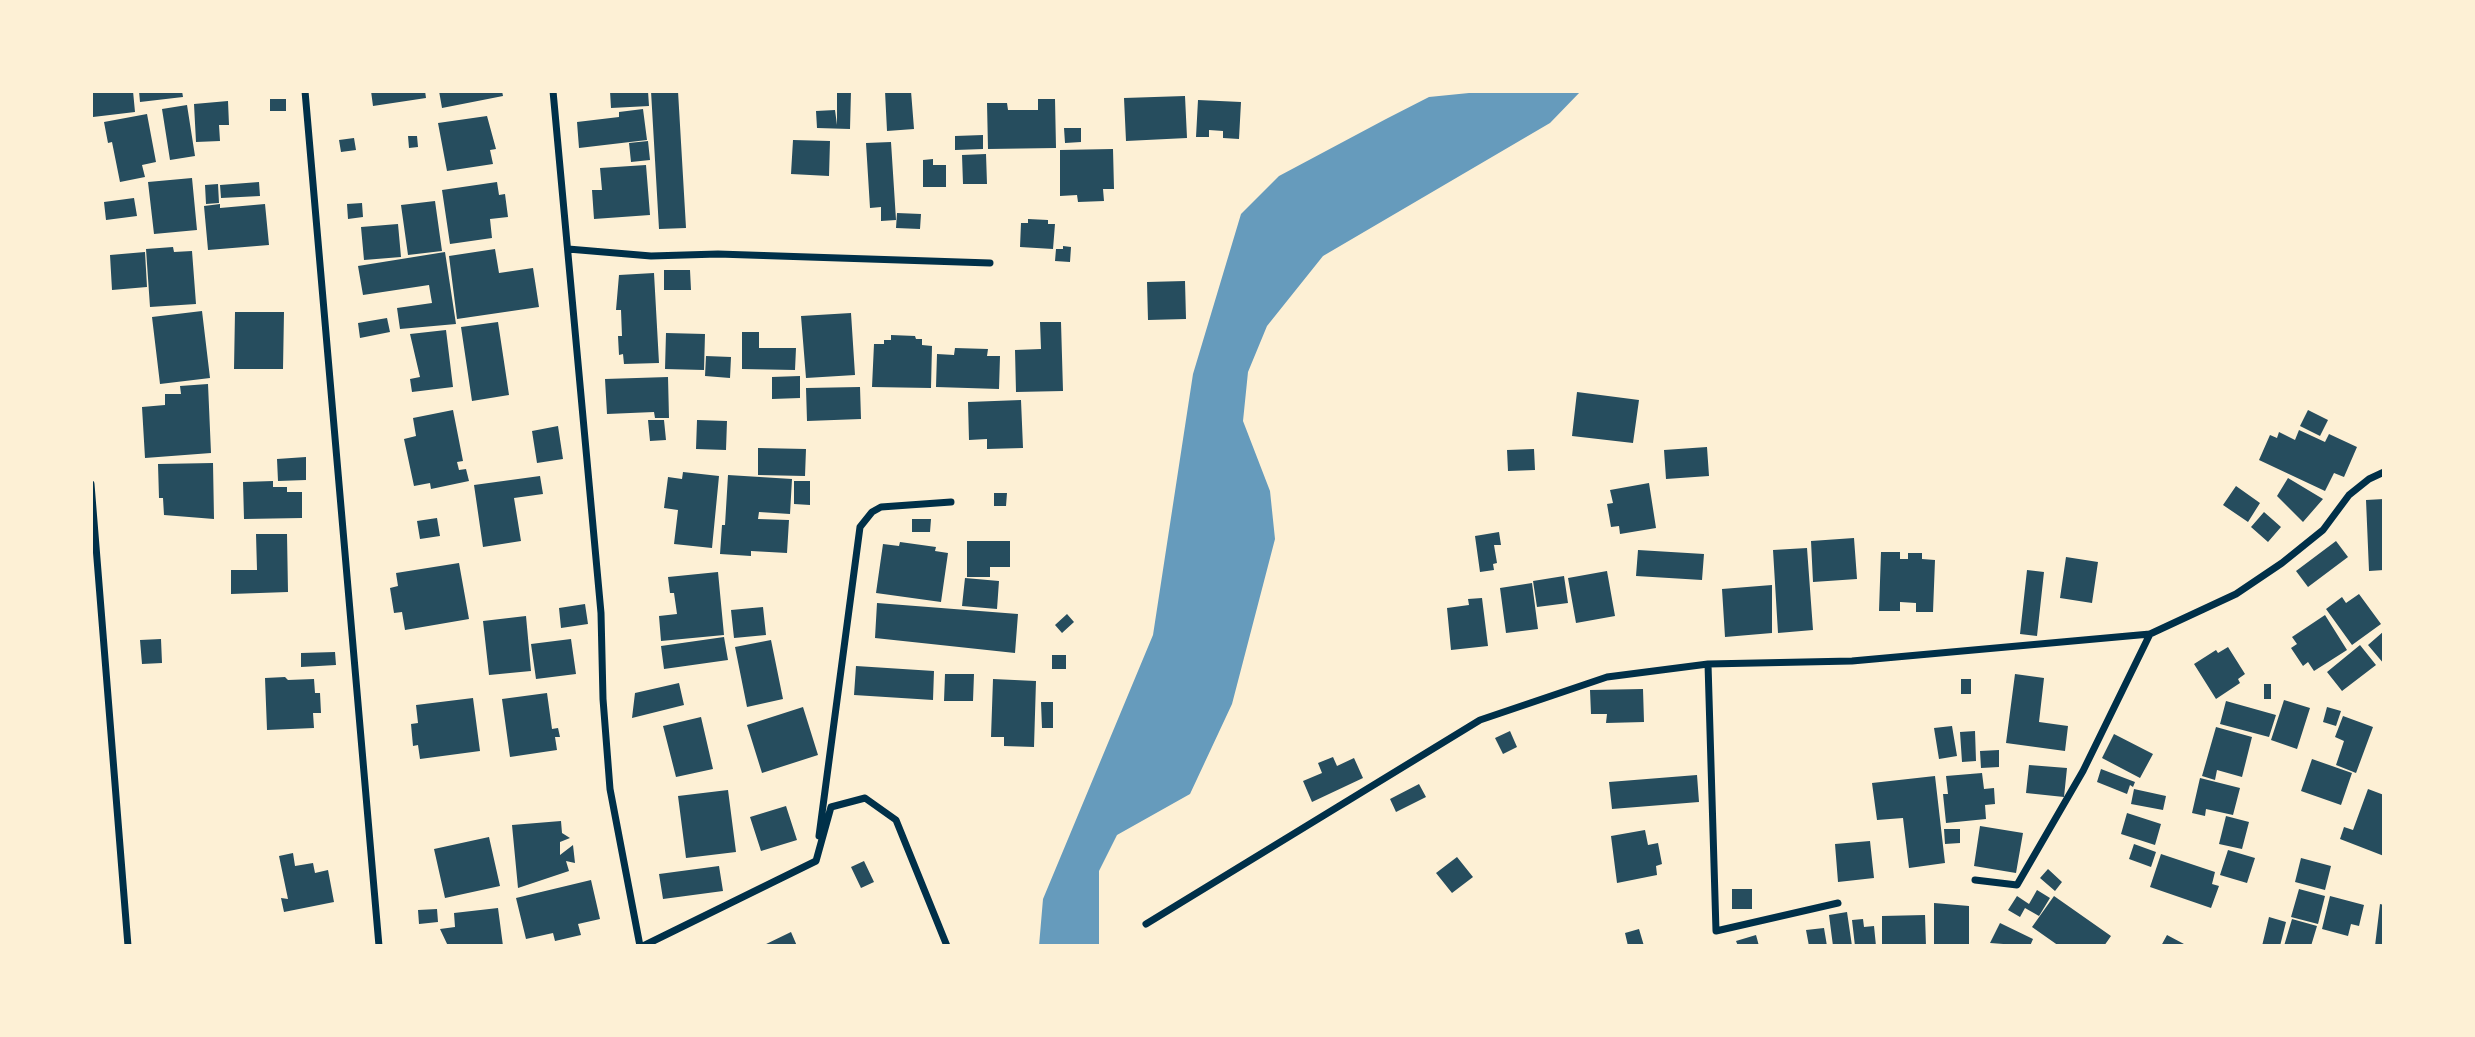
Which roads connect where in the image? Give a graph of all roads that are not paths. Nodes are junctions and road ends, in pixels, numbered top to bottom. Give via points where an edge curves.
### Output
1 (305, 91) edge
2 (553, 91) edge
3 (568, 249) junction
4 (990, 263) dead end
5 (2384, 472) edge
6 (91, 484) edge
7 (951, 502) dead end
8 (2150, 635) junction
9 (1708, 664) junction
10 (816, 861) junction
11 (1975, 880) dead end
12 (1838, 903) dead end
13 (1146, 923) dead end
14 (128, 946) edge
15 (379, 946) edge
16 (642, 946) edge
17 (947, 946) edge

1 - 15 street
2 - 3 street
3 - 4 street via 651,256
3 - 16 street via 601,613 610,789
5 - 8 street via 2349,495 2323,530 2282,563 2236,594
6 - 14 street
7 - 10 street via 881,507 860,527
8 - 9 street via 1852,661
8 - 11 street via 2083,771 2017,885
9 - 12 street via 1716,931
9 - 13 street via 1607,677 1480,720
10 - 16 street
10 - 17 street via 831,807 865,798 896,820

